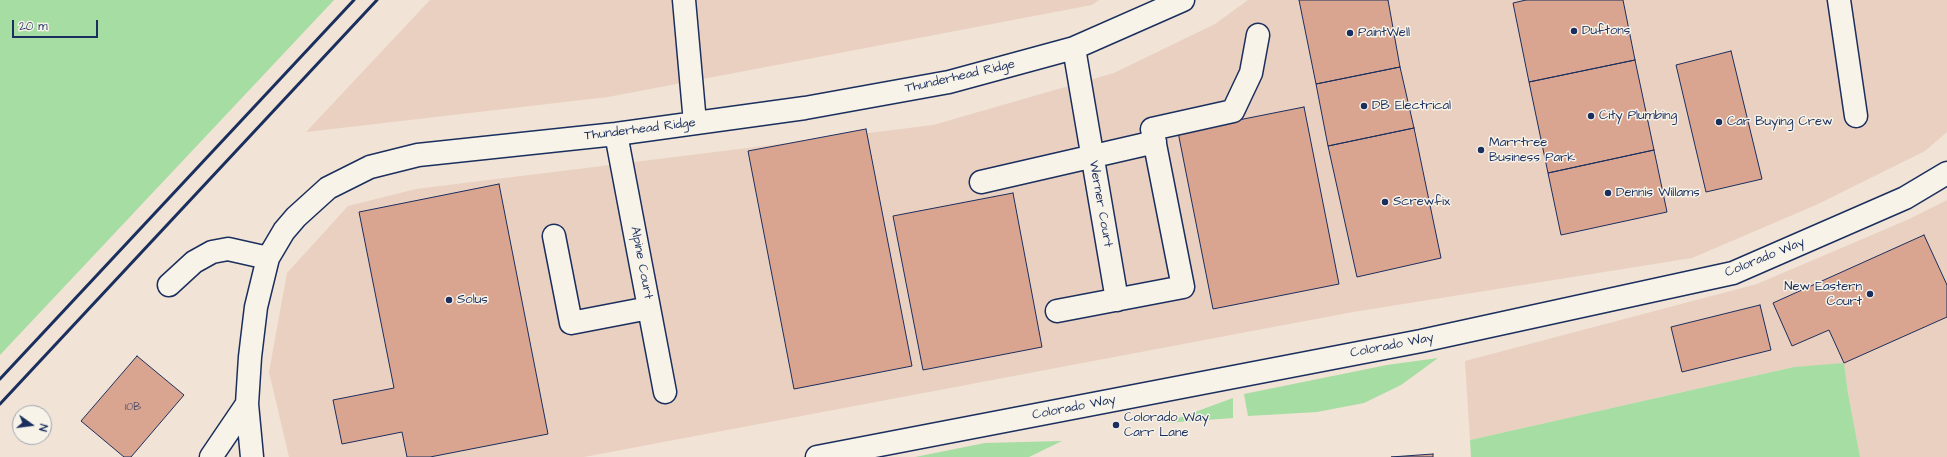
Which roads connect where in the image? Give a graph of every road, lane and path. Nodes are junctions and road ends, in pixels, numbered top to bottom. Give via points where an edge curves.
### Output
1 (684, 0) edge
2 (1183, 0) edge
3 (1839, 0) edge
4 (1258, 35) dead end
5 (1074, 48) junction
6 (1856, 116) dead end
7 (695, 123) junction
8 (616, 134) junction
9 (1155, 142) junction
10 (1091, 157) junction
11 (1947, 173) edge
12 (981, 182) dead end
13 (554, 236) dead end
14 (268, 258) junction
15 (169, 285) dead end
16 (1117, 300) junction
17 (649, 308) junction
18 (1057, 311) dead end
19 (665, 392) dead end
20 (247, 404) junction
21 (211, 457) edge
22 (252, 457) edge
23 (817, 457) edge

1 - 7 street
2 - 5 street, Thunderhead Ridge
3 - 6 street
4 - 9 street via 1251,73 1233,111 1152,129
5 - 7 street, Thunderhead Ridge via 949,82 805,108
5 - 10 street, Werner Court
7 - 8 street, Thunderhead Ridge
8 - 14 street, Thunderhead Ridge via 418,155 370,167 328,188 284,231
8 - 17 street, Alpine Court
9 - 10 street
9 - 16 street via 1183,287
10 - 12 street
10 - 16 street, Werner Court
11 - 23 street, Colorado Way via 1905,198 1733,273 1421,341
13 - 17 street via 571,323
14 - 15 street via 228,249 212,252 194,262
14 - 20 street, Thunderhead Ridge via 255,314
16 - 18 street
17 - 19 street, Alpine Court
20 - 21 street
20 - 22 street, Thunderhead Ridge

